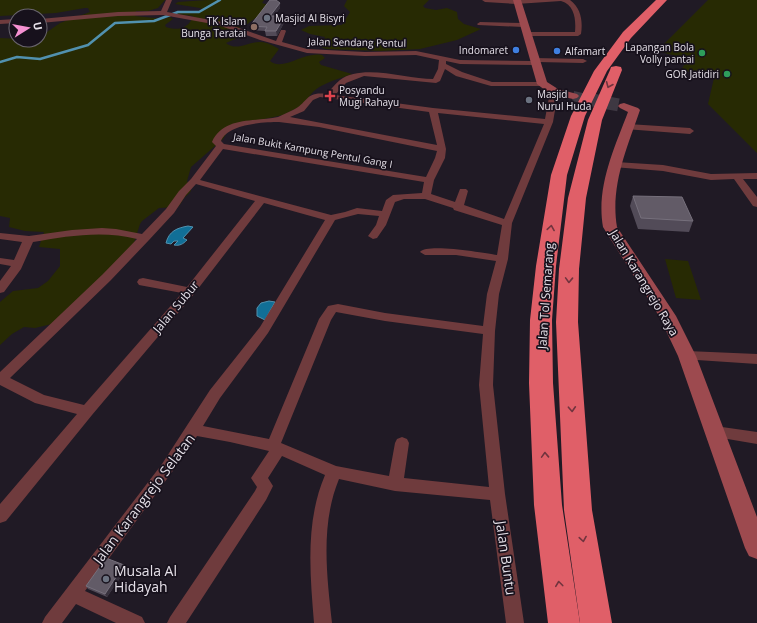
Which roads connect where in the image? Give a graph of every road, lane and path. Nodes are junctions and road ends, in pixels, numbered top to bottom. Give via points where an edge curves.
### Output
1 (169, 0) edge
2 (485, 0) edge
3 (560, 0) edge
4 (563, 0) edge
5 (662, 0) edge
6 (676, 0) edge
7 (516, 1) edge
8 (166, 13) junction
9 (48, 19) edge
10 (480, 24) dead end
11 (525, 30) junction
12 (283, 31) dead end
13 (278, 43) junction
14 (583, 61) dead end
15 (443, 62) junction
16 (534, 62) junction
17 (542, 84) junction
18 (554, 92) junction
19 (330, 95) junction
20 (574, 96) tunnel mouth
21 (626, 106) dead end
22 (433, 110) junction
23 (278, 119) junction
24 (549, 122) junction
25 (628, 127) junction
26 (690, 131) dead end
27 (221, 146) junction
28 (442, 149) junction
29 (616, 165) junction
30 (757, 176) edge
31 (737, 177) junction
32 (429, 180) junction
33 (194, 181) junction
34 (463, 191) dead end
35 (426, 196) junction
36 (261, 200) junction
37 (757, 204) edge
38 (458, 208) junction
39 (385, 214) junction
40 (331, 218) junction
41 (507, 223) junction
42 (0, 236) edge
43 (373, 236) dead end
44 (145, 238) junction
45 (29, 239) junction
46 (425, 252) dead end
47 (502, 258) junction
48 (0, 261) edge
49 (17, 264) junction
50 (143, 282) dead end
51 (0, 289) edge
52 (190, 291) junction
53 (489, 331) junction
54 (687, 356) junction
55 (757, 359) edge
56 (0, 379) edge
57 (87, 411) junction
58 (193, 430) junction
59 (715, 432) junction
60 (757, 438) edge
61 (402, 443) dead end
62 (276, 447) junction
63 (334, 472) junction
64 (395, 484) junction
65 (497, 494) junction
66 (0, 516) edge
67 (757, 548) edge
68 (73, 594) junction
69 (51, 623) edge
70 (136, 623) edge
71 (176, 623) edge
72 (323, 623) edge
73 (515, 623) edge
74 (564, 623) edge
75 (596, 623) edge

1 - 8 street
2 - 7 street
3 - 7 street
4 - 11 street via 570,1 575,6 578,34
74 -> 5 highway, Jalan Tol Semarang via 548,505 541,383 541,320 559,175 578,116 601,71 627,35
6 -> 75 highway, Jalan Tol Semarang via 638,36 614,74 595,120 577,198 569,269 567,322 578,510
7 - 11 main road
8 - 9 street, Jalan Sendang Pentul
8 - 13 street, Jalan Sendang Pentul via 220,23
10 - 11 street
11 - 16 main road
12 - 13 street
13 - 15 street, Jalan Sendang Pentul via 307,51 426,54
14 - 16 street, Jalan Sendang Pentul
15 - 16 street, Jalan Sendang Pentul
15 - 17 street via 459,74 491,84
15 - 19 street via 438,79 434,81 363,74 343,80
16 - 17 main road
17 - 18 main road
18 - 20 main road
18 - 24 street
19 - 22 street
19 - 23 street via 313,96 302,109
21 - 25 main road, Jalan Karangrejo Raya via 634,110
22 - 24 street
22 - 28 street
23 - 27 street, Jalan Bukit Kampung Pentul Gang I via 230,128 217,138 216,142
23 - 28 street via 383,136
24 - 41 street
25 - 26 street
25 - 29 main road, Jalan Karangrejo Raya
27 - 32 street, Jalan Bukit Kampung Pentul Gang I
27 - 33 street
28 - 32 street
29 - 31 street via 663,168 710,177
29 - 54 main road, Jalan Karangrejo Raya via 606,216 610,227 664,310
30 - 31 street
31 - 37 street
32 - 35 street
33 - 36 street
33 - 44 street
34 - 38 street
35 - 38 street
35 - 39 street via 396,197 391,200
36 - 40 street
36 - 52 street, Jalan Subur
38 - 41 street
39 - 40 street via 357,211
39 - 43 street
40 - 58 street via 264,330 215,394
41 - 47 street
42 - 45 street
44 - 45 street via 105,231
44 - 56 street via 76,308
45 - 49 street
46 - 47 street via 456,252
47 - 53 street via 493,294
48 - 49 street
49 - 51 street
50 - 52 street
52 - 57 street, Jalan Subur
53 - 62 street via 338,308 332,310 325,318
53 - 65 street via 486,385
54 - 55 street
54 - 59 main road, Jalan Karangrejo Raya
56 - 57 street via 40,399
57 - 66 street, Jalan Subur
58 - 62 street, Jalan Karangrejo Selatan
58 - 68 street, Jalan Karangrejo Selatan
59 - 60 street
59 - 67 main road, Jalan Karangrejo Raya
61 - 64 street
62 - 63 street, Jalan Karangrejo Selatan
62 - 71 street via 259,478 265,486 261,495
63 - 64 street, Jalan Karangrejo Selatan
63 - 72 street via 326,491 321,518
64 - 65 street, Jalan Karangrejo Selatan
65 - 73 street, Jalan Buntu
68 - 69 street, Jalan Karangrejo Selatan
68 - 70 street

